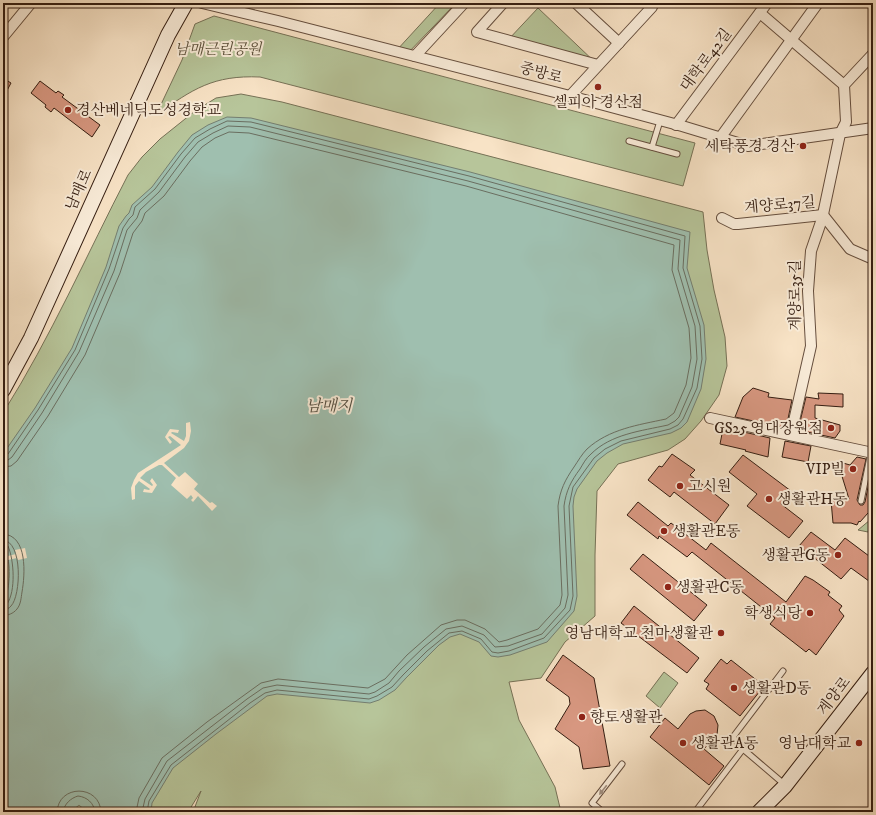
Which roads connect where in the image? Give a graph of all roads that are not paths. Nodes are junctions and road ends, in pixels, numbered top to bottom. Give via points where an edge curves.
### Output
1 (31, 3) edge
2 (186, 3) edge
3 (202, 3) edge
4 (464, 3) edge
5 (503, 3) edge
6 (576, 3) edge
7 (648, 3) edge
8 (767, 3) edge
9 (818, 3) edge
10 (760, 13) junction
11 (3, 37) edge
12 (792, 39) junction
13 (619, 43) junction
14 (873, 54) edge
15 (415, 56) junction
16 (598, 65) junction
17 (844, 85) junction
18 (570, 96) junction
19 (660, 121) junction
20 (676, 125) junction
21 (873, 128) edge
22 (840, 134) junction
23 (720, 138) junction
24 (630, 142) dead end
25 (652, 148) junction
26 (677, 154) dead end
27 (823, 215) junction
28 (722, 218) dead end
29 (873, 259) edge
30 (3, 390) edge
31 (710, 418) dead end
32 (791, 434) junction
33 (872, 452) edge
34 (860, 501) dead end
35 (783, 671) dead end
36 (873, 673) edge
37 (743, 749) junction
38 (622, 764) dead end
39 (785, 786) junction
40 (603, 812) edge
41 (695, 812) edge
42 (759, 812) edge

1 - 11 street
2 - 30 street, 남매로 via 165,42 31,338
3 - 15 street, 중방로
4 - 15 street
5 - 16 street via 477,32
6 - 13 street
7 - 13 street via 652,7
8 - 10 street, 대학로42길
9 - 12 street
10 - 12 street
10 - 20 street, 대학로42길
12 - 17 street
12 - 23 street
13 - 16 street
14 - 17 street
15 - 18 street, 중방로
16 - 18 street
17 - 22 street, 계양로35길 via 846,122
18 - 19 street, 중방로
19 - 20 street, 중방로
19 - 25 lane
20 - 23 street, 중방로
21 - 22 street, 중방로
22 - 23 street, 중방로 via 748,146
22 - 27 street, 계양로35길
24 - 25 lane
25 - 26 lane
27 - 28 street, 계양로37길 via 738,224
27 - 29 street, 계양로37길 via 850,249
27 - 32 street, 계양로35길 via 811,251 808,291 811,346
31 - 32 street
32 - 33 street
33 - 34 lane
35 - 37 lane via 732,737
36 - 39 street, 계양로
37 - 39 lane
37 - 41 lane
38 -> 40 lane via 592,803
39 - 42 street, 계양로

